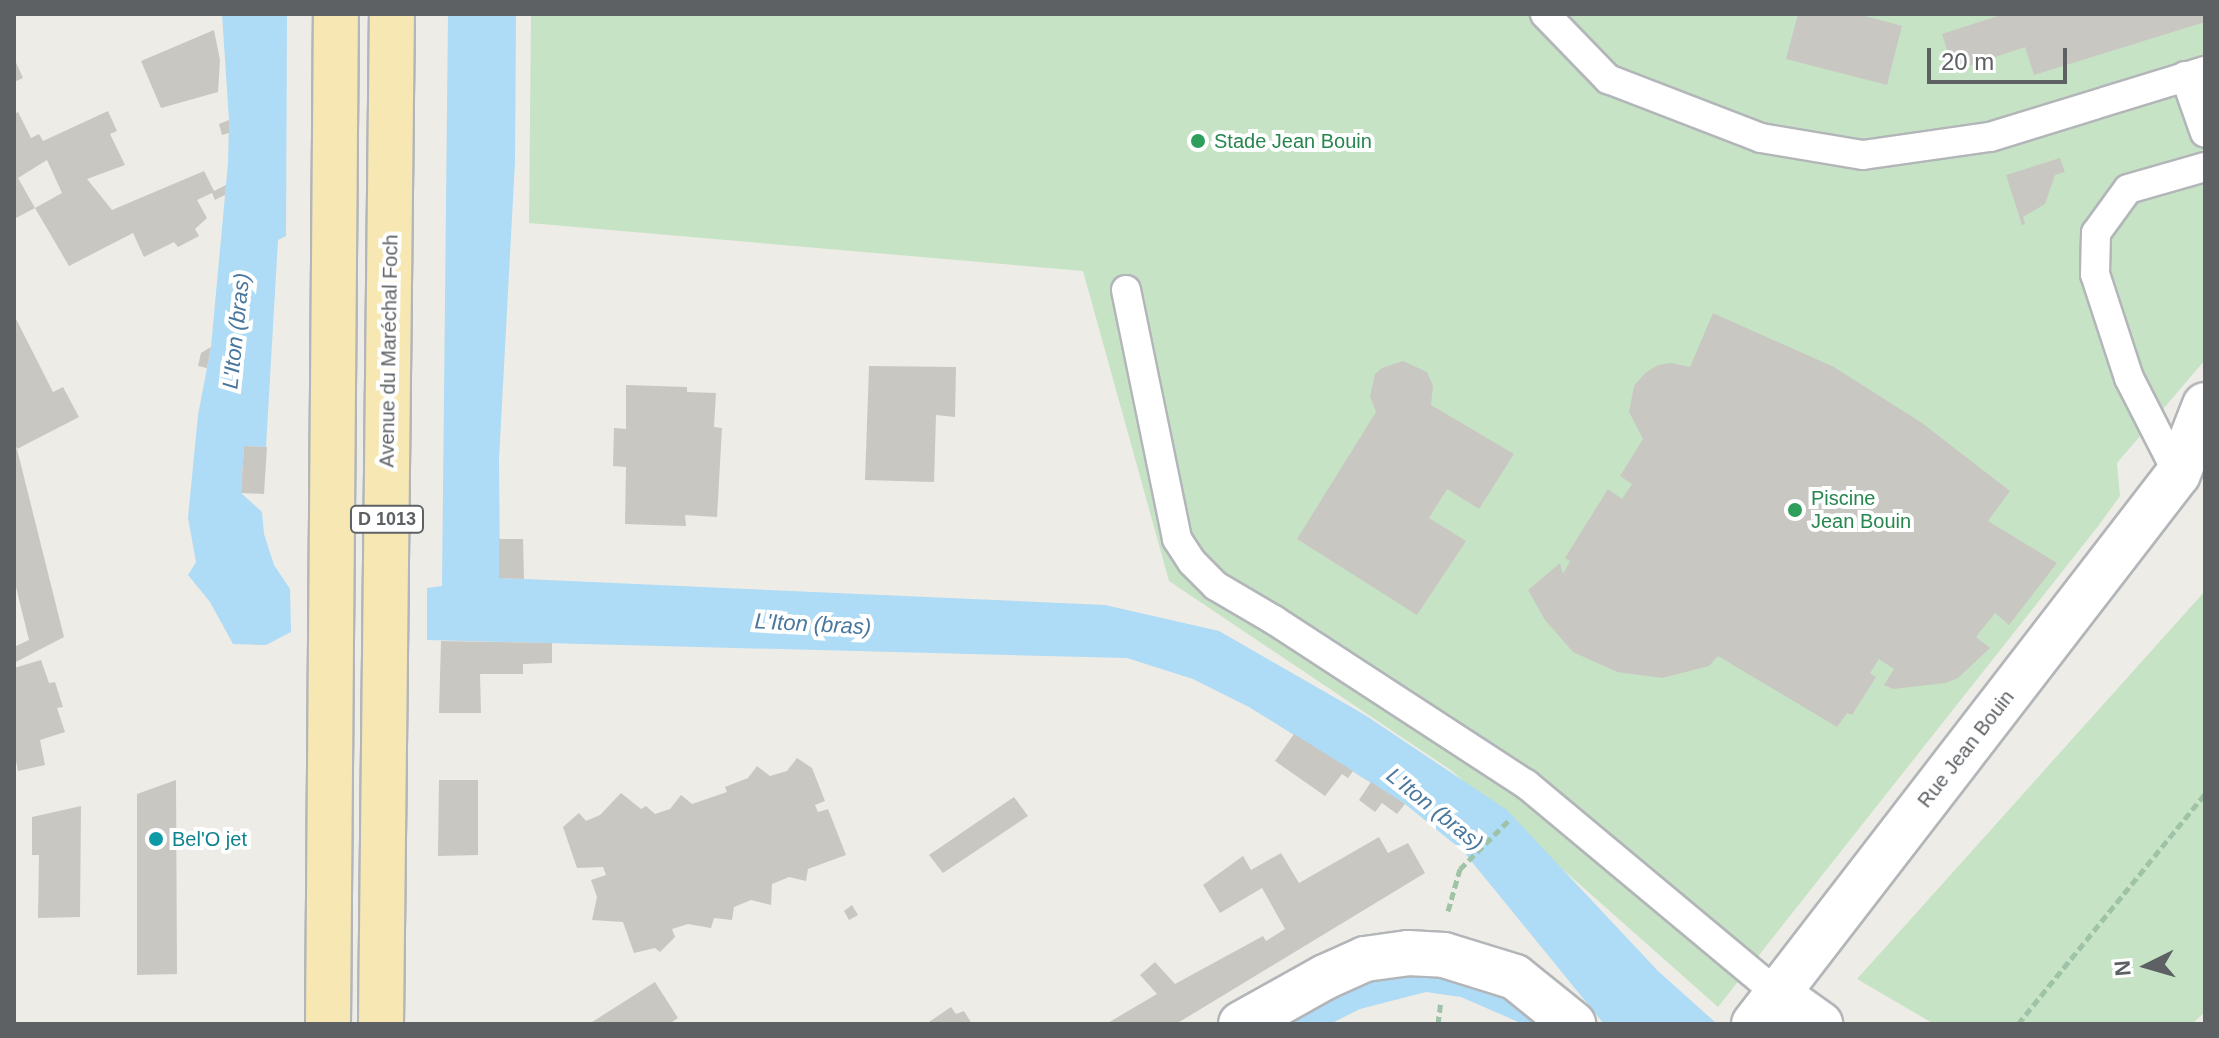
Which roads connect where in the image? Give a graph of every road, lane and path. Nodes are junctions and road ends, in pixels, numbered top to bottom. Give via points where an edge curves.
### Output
1 (336, 14) edge
2 (392, 14) edge
3 (1545, 14) edge
4 (2195, 74) edge
5 (2205, 133) edge
6 (2205, 167) edge
7 (1126, 290) dead end
8 (2205, 405) edge
9 (2191, 467) edge
10 (2205, 794) edge
11 (1518, 811) dead end
12 (1460, 869) dead end
13 (1441, 1003) dead end
14 (1766, 1009) edge
15 (1572, 1023) edge
16 (328, 1024) edge
17 (381, 1024) edge
18 (1241, 1024) edge
19 (1438, 1024) edge
20 (1820, 1024) edge
21 (2018, 1024) edge

1 - 16 main road, D 1013
2 - 17 main road, Avenue du Maréchal Foch / D 1013
3 - 4 lane via 1608,79 1761,138 1863,155 1990,137
4 - 5 lane
6 - 9 lane via 2128,189 2096,233 2095,274 2129,378
7 - 14 lane via 1177,539 1192,562 1216,586 1526,784
8 - 9 street, Rue Jean Bouin
9 - 14 street, Rue Jean Bouin
10 - 21 path
11 - 12 path
13 - 19 path
14 - 20 street
15 - 18 street via 1515,977 1444,955 1408,953 1365,959

